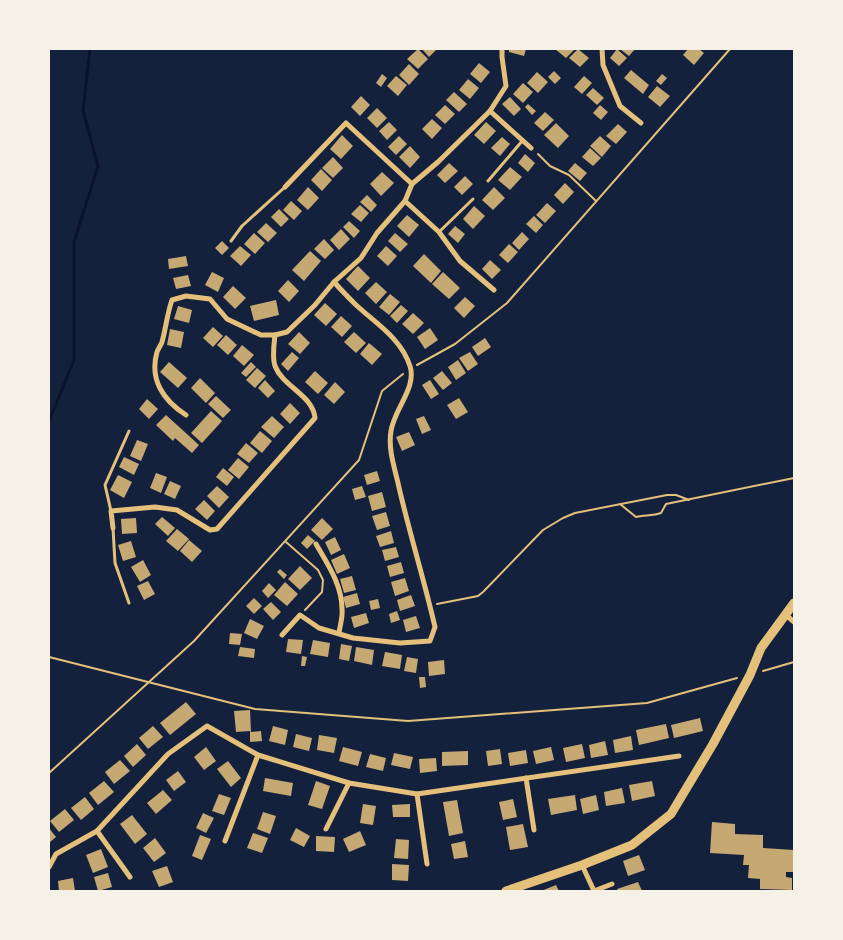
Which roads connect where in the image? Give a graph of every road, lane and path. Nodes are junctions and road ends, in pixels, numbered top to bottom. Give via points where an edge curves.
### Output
1 (502, 49) edge
2 (602, 49) edge
3 (730, 49) edge
4 (490, 111) junction
5 (641, 124) dead end
6 (523, 140) junction
7 (532, 148) joint
8 (488, 181) dead end
9 (412, 184) junction
10 (285, 187) joint
11 (472, 199) dead end
12 (406, 200) junction
13 (596, 201) junction
14 (439, 232) junction
15 (231, 241) dead end
16 (334, 282) junction
17 (494, 290) dead end
18 (275, 335) junction
19 (411, 368) junction
20 (186, 415) dead end
21 (129, 431) dead end
22 (794, 478) edge
23 (689, 500) junction
24 (620, 504) junction
25 (112, 510) junction
26 (590, 510) junction
27 (592, 516) dead end
28 (113, 528) joint
29 (285, 541) junction
30 (316, 544) dead end
31 (129, 602) dead end
32 (794, 603) edge
33 (430, 606) junction
34 (300, 615) junction
35 (786, 615) junction
36 (794, 622) edge
37 (339, 633) junction
38 (282, 635) dead end
39 (49, 657) edge
40 (794, 662) edge
41 (750, 675) junction
42 (258, 754) junction
43 (679, 756) dead end
44 (49, 773) edge
45 (526, 778) junction
46 (349, 783) junction
47 (417, 794) junction
48 (326, 829) dead end
49 (534, 830) dead end
50 (96, 831) junction
51 (225, 841) dead end
52 (427, 864) dead end
53 (582, 865) junction
54 (49, 867) edge
55 (130, 877) dead end
56 (612, 884) dead end
57 (506, 891) edge

1 - 4 street via 506,86
2 - 5 street via 603,65 620,106
3 - 13 path
4 - 6 street
4 - 9 street
6 - 7 street
6 - 8 lane
7 - 13 path via 550,166 570,175
9 - 10 street via 346,123
9 - 12 street
10 - 15 lane via 242,226
11 - 14 lane
12 - 14 street
12 - 16 street via 360,258
13 - 19 path via 506,302 455,344
14 - 17 street via 460,261
16 - 18 street via 287,332
16 - 19 street via 390,333
18 - 20 street via 261,335 228,319 210,299 186,296 172,300 155,365 161,393 174,408
18 - 25 street via 274,364 278,373 314,410 315,418 217,529 210,530 177,510 155,506
19 - 29 path via 382,391 359,460
19 - 33 street via 411,379 391,430 391,450
21 - 25 lane via 105,485
22 - 23 path
23 - 24 path via 676,494
23 - 24 path via 666,504 661,513 636,517
24 - 26 path
25 - 28 street
26 - 27 path
26 - 33 path via 562,518 543,530 478,596
28 - 31 lane via 115,564
29 - 34 path via 318,570 323,580 322,592
29 - 44 path via 194,641
30 - 37 street via 340,592 343,610
32 - 35 main road
33 - 37 street via 435,628 430,641 400,643 353,638
34 - 37 street via 319,628
34 - 38 street
35 - 36 street
35 - 41 main road via 761,648
39 - 41 path via 255,709 408,721 647,703
40 - 41 path
41 - 53 main road via 671,814 632,845
42 - 46 street
42 - 50 street via 207,726 168,754
42 - 51 street
43 - 45 street
45 - 47 street
45 - 49 street
46 - 47 street
46 - 48 street
47 - 52 street
50 - 54 street via 56,854
50 - 55 street
53 - 56 street via 594,891
53 - 57 main road

